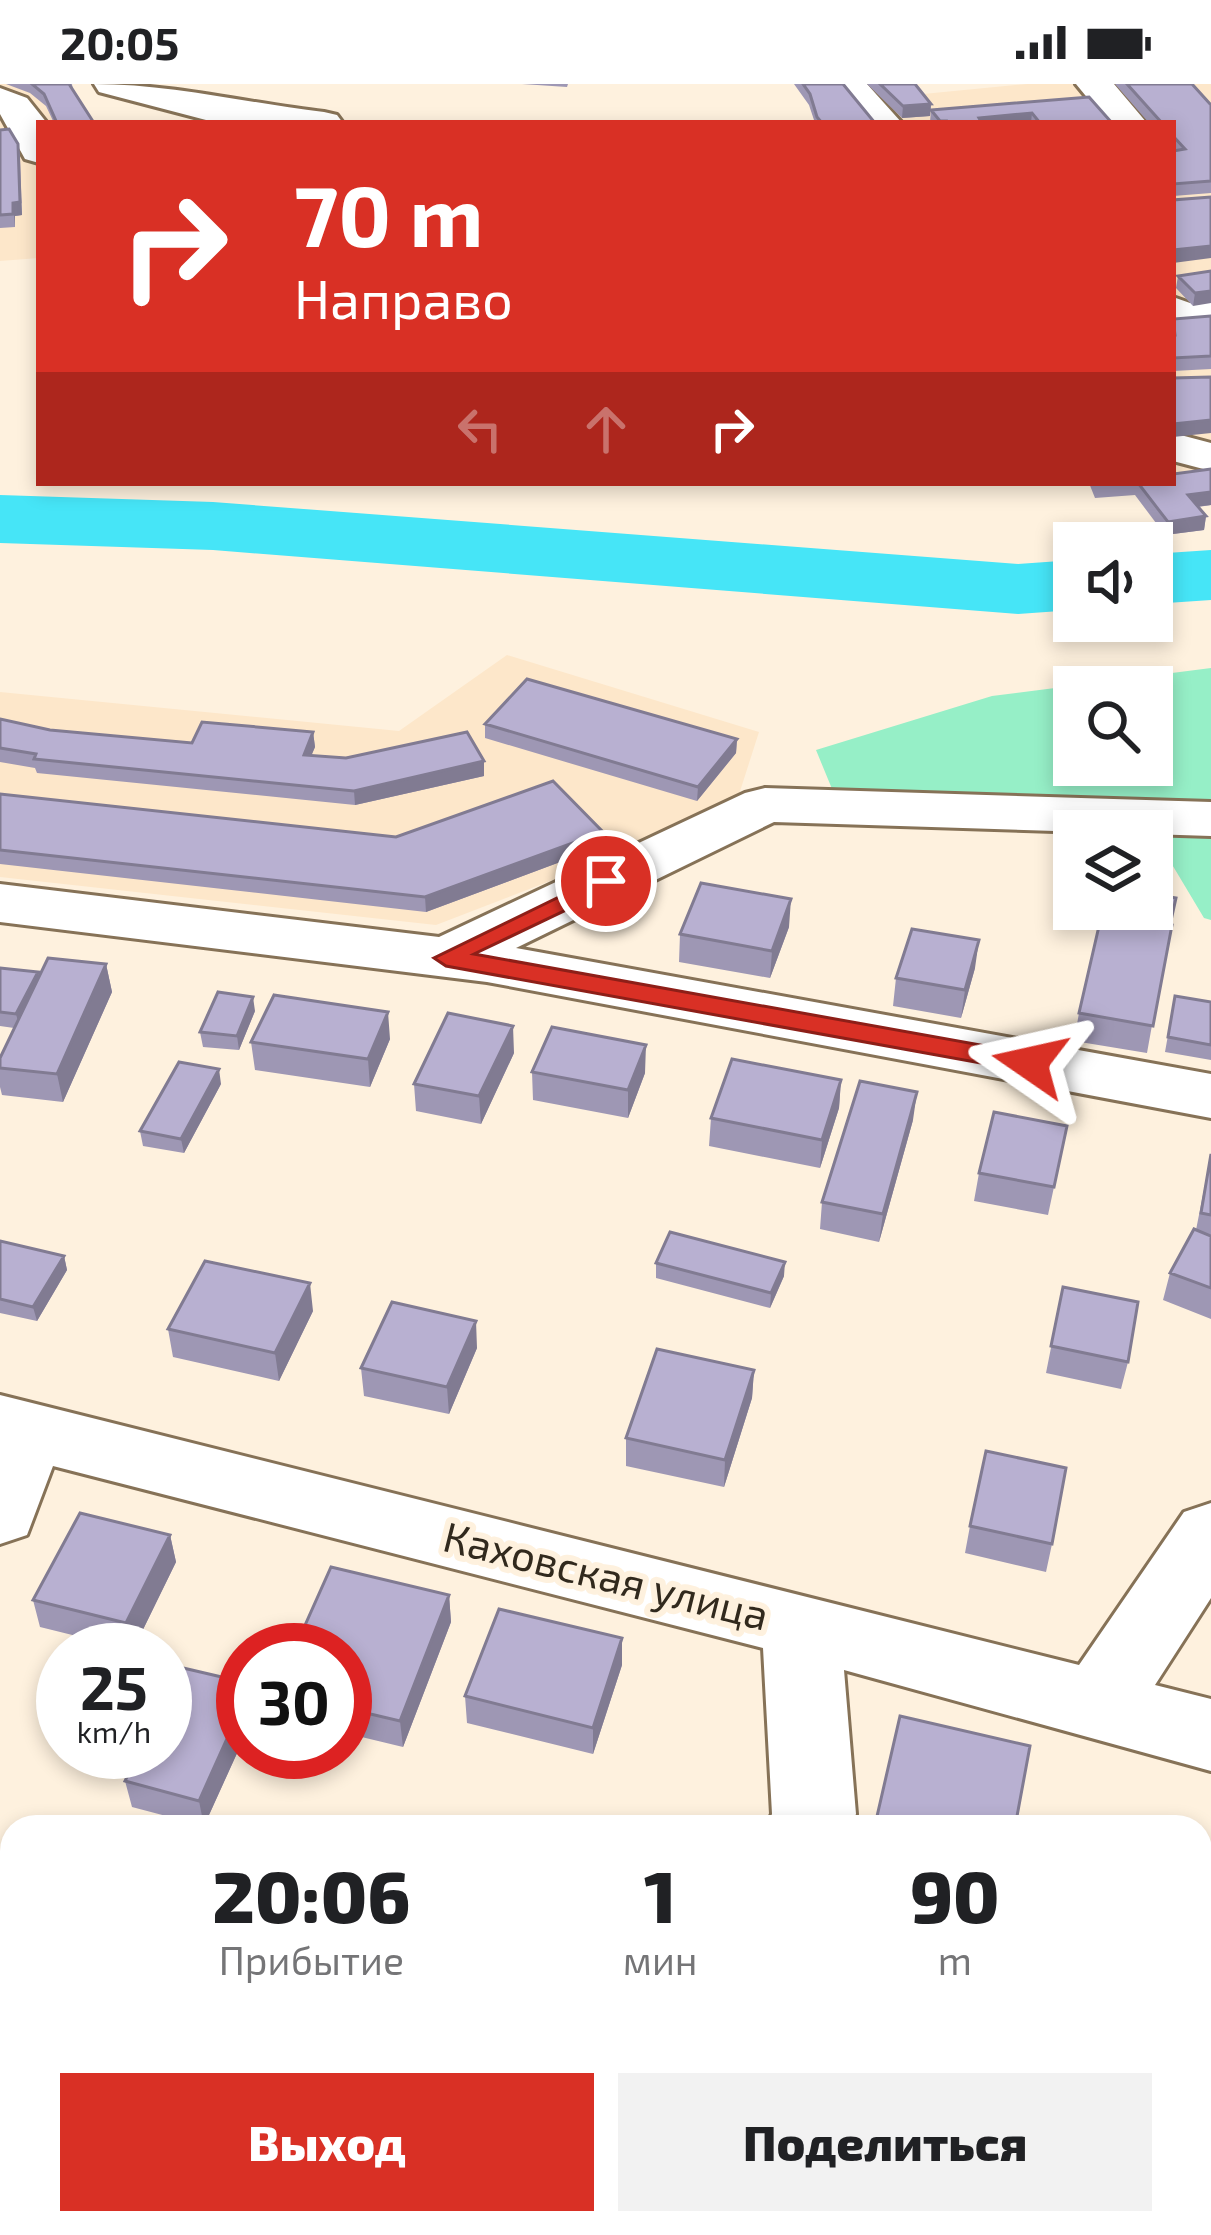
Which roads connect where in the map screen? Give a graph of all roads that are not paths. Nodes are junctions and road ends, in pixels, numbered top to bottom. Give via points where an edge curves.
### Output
1 (112, 84) edge
2 (847, 84) edge
3 (1094, 84) edge
4 (0, 98) edge
5 (299, 120) edge
6 (881, 120) edge
7 (1125, 120) edge
8 (36, 136) edge
9 (1176, 448) edge
10 (1211, 458) edge
11 (1211, 819) edge
12 (0, 903) edge
13 (446, 958) junction
14 (1211, 1096) edge
15 (14, 1428) edge
16 (0, 1513) edge
17 (1211, 1534) edge
18 (801, 1625) junction
19 (1097, 1706) junction
20 (1211, 1735) edge
21 (814, 1815) edge

1 - 5 street via 206,109
2 - 6 street
3 - 7 street
4 - 8 street
9 - 10 street
11 - 13 street via 765,805
12 - 13 street
13 - 14 street
15 - 16 street
15 - 18 street, Каховская улица
17 - 19 street
18 - 19 street, Каховская улица
18 - 21 street
19 - 20 street, Каховская улица

